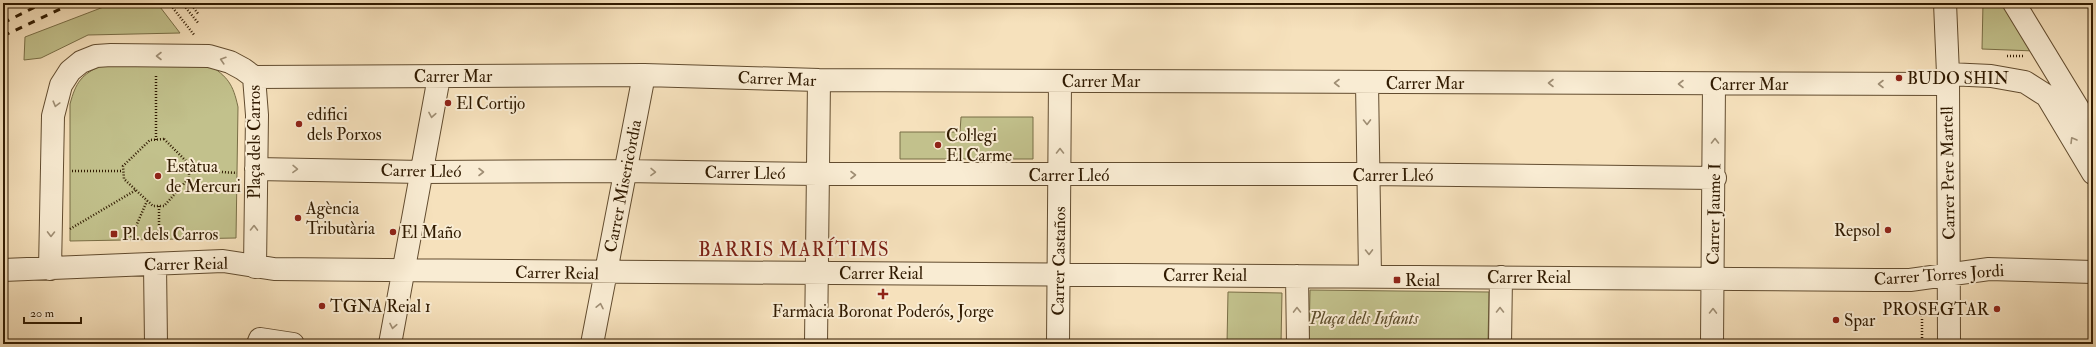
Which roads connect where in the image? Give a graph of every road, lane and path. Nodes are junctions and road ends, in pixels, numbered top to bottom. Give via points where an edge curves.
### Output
1 (169, 3) edge
2 (182, 3) edge
3 (190, 3) edge
4 (1944, 3) edge
5 (2014, 3) edge
6 (199, 15) dead end
7 (199, 24) dead end
8 (198, 41) dead end
9 (156, 56) junction
10 (2004, 56) dead end
11 (2046, 56) junction
12 (644, 75) junction
13 (254, 77) junction
14 (439, 77) junction
15 (1948, 79) junction
16 (819, 80) junction
17 (1060, 81) junction
18 (1367, 83) junction
19 (1714, 84) junction
20 (2093, 134) edge
21 (156, 140) junction
22 (256, 168) junction
23 (189, 170) junction
24 (52, 171) junction
25 (123, 171) junction
26 (624, 171) junction
27 (423, 172) junction
28 (2093, 173) edge
29 (818, 174) junction
30 (1368, 174) junction
31 (1060, 176) junction
32 (1715, 178) junction
33 (136, 190) junction
34 (148, 201) junction
35 (158, 206) junction
36 (70, 229) dead end
37 (159, 239) dead end
38 (130, 240) dead end
39 (155, 265) junction
40 (255, 267) junction
41 (50, 268) junction
42 (3, 270) edge
43 (404, 271) junction
44 (2093, 272) edge
45 (607, 273) junction
46 (816, 273) junction
47 (1058, 274) junction
48 (1949, 274) junction
49 (1297, 276) junction
50 (1370, 276) junction
51 (1501, 277) junction
52 (1713, 278) junction
53 (1922, 304) dead end
54 (259, 341) edge
55 (156, 344) edge
56 (293, 344) edge
57 (390, 344) edge
58 (592, 344) edge
59 (816, 344) edge
60 (1058, 344) edge
61 (1298, 344) edge
62 (1500, 344) edge
63 (1712, 344) edge
64 (1922, 344) edge
65 (1949, 344) edge

1 - 8 path
2 - 7 path
3 - 6 path
4 - 15 street, Carrer Pere Martell
5 - 11 street
13 -> 9 street, Plaça dels Carros via 230,62 209,56
9 - 21 path
9 -> 24 street, Plaça dels Carros via 96,56 81,62 70,71 61,85 53,116
10 - 11 path
11 - 20 street
12 - 14 street, Carrer Mar
12 - 16 street, Carrer Mar
12 - 26 street, Carrer Misericòrdia
13 - 14 street, Carrer Mar
13 - 22 street, Plaça dels Carros via 257,115
14 -> 27 street
15 -> 19 street, Carrer Mar
28 -> 15 street, Carrer Mar via 2046,96 2025,82 1991,76
15 - 48 street, Carrer Pere Martell
16 - 17 street, Carrer Mar
16 - 29 street
18 -> 17 street, Carrer Mar
31 -> 17 street, Carrer Castaños
19 -> 18 street, Carrer Mar
18 -> 30 street
32 -> 19 street, Carrer Jaume I
21 - 23 path via 164,139 189,164
21 - 25 path via 150,140 123,166
22 - 23 path via 238,173
22 -> 27 street, Carrer Lleó
40 -> 22 street, Plaça dels Carros
23 - 35 path via 189,178 164,206
24 - 25 path
24 -> 41 street, Plaça dels Carros
25 - 33 path via 124,179
27 -> 26 street, Carrer Lleó
26 -> 29 street, Carrer Lleó
26 - 45 street, Carrer Misericòrdia
27 - 43 street
29 -> 31 street, Carrer Lleó
29 - 46 street
30 - 31 street, Carrer Lleó
30 - 32 street, Carrer Lleó
30 -> 50 street
31 - 47 street, Carrer Castaños
32 - 52 street, Carrer Jaume I
33 - 34 path
33 - 36 path
34 - 35 path via 153,206
34 - 38 path
35 - 37 path
39 - 40 street, Carrer Reial via 223,261
39 - 41 street, Carrer Reial
39 - 55 street
40 - 43 street, Carrer Reial
41 - 42 street, Carrer Reial
43 - 45 street, Carrer Reial
43 -> 57 street
44 - 48 street, Carrer Torres Jordi via 1989,269
45 - 46 street, Carrer Reial
58 -> 45 street, Carrer Misericòrdia
46 - 47 street, Carrer Reial
46 - 59 street
47 - 49 street, Carrer Reial
47 - 60 street, Carrer Castaños
48 - 52 street, Carrer Torres Jordi via 1910,280
48 - 65 street, Carrer Pere Martell
49 - 50 street, Carrer Reial
61 -> 49 street
50 - 51 street, Carrer Reial
51 - 52 street, Carrer Reial
62 -> 51 street
63 -> 52 street, Carrer Jaume I
53 - 64 path
54 - 56 street

